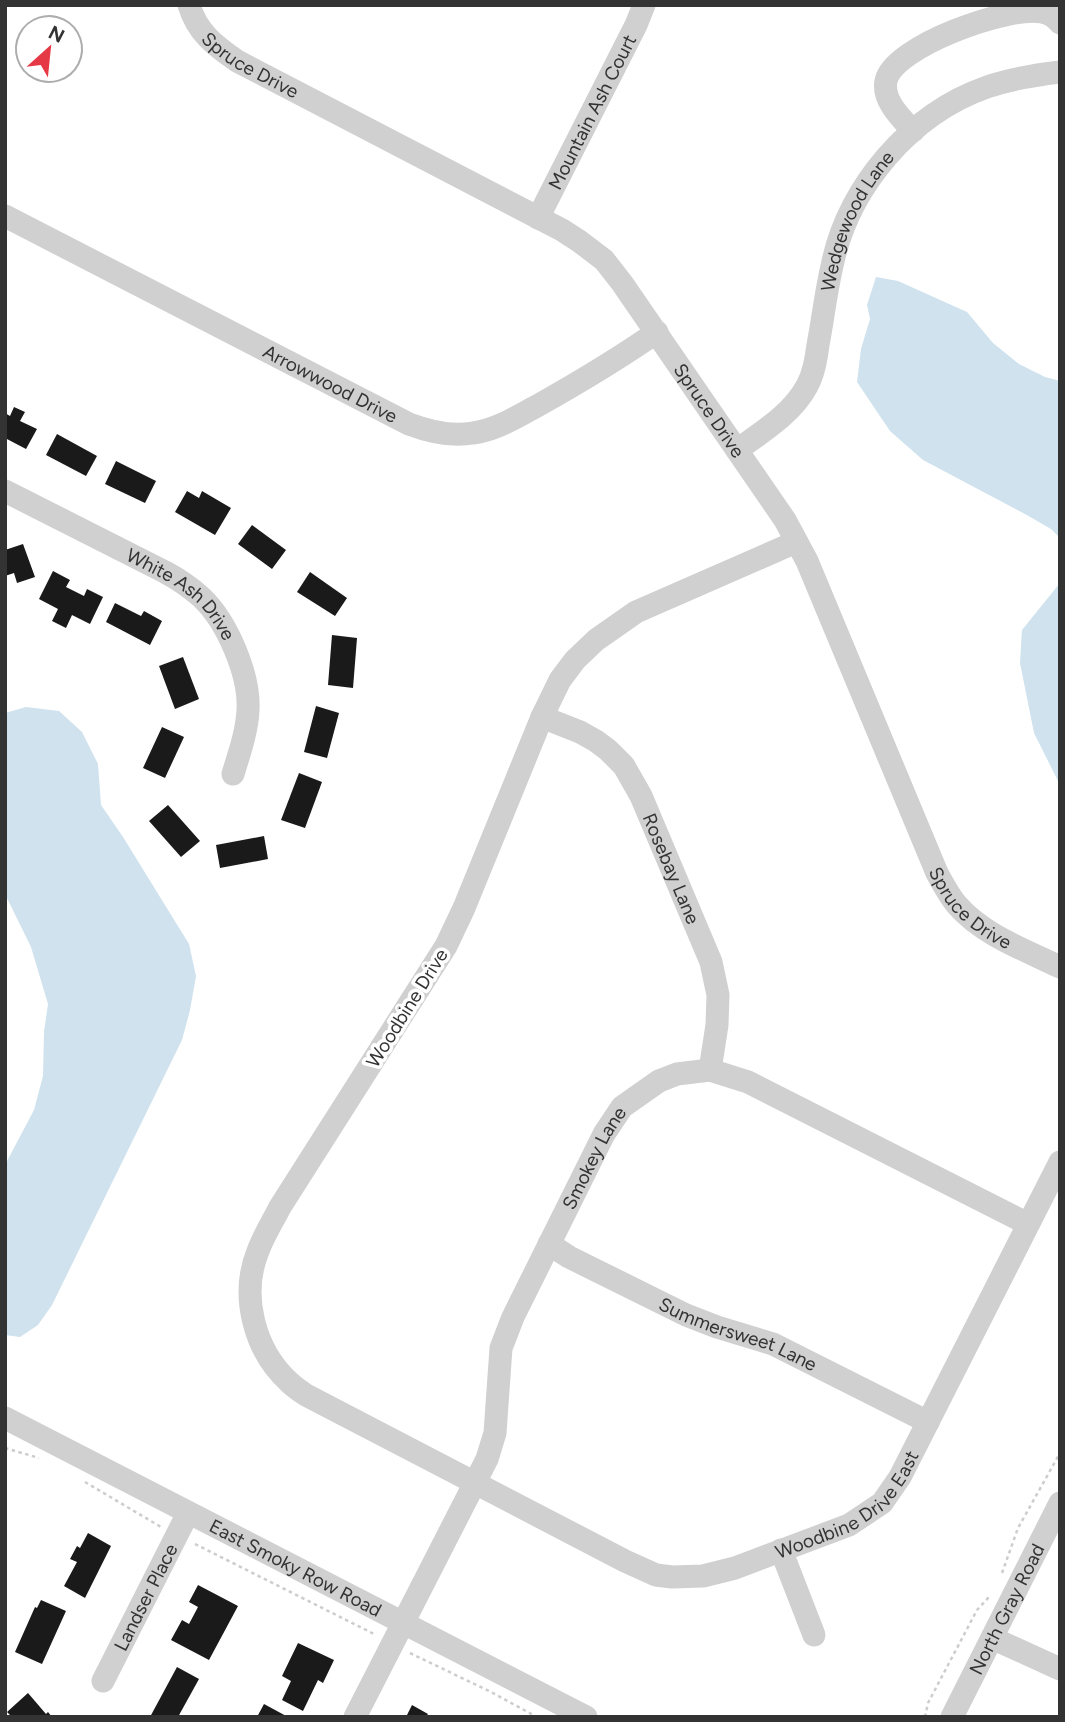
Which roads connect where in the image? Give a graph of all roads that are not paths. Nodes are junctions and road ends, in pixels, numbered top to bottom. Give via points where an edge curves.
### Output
1 (188, 5) edge
2 (645, 5) edge
3 (1060, 23) edge
4 (1060, 72) edge
5 (913, 131) junction
6 (5, 216) edge
7 (538, 218) junction
8 (657, 332) junction
9 (737, 450) junction
10 (5, 491) edge
11 (796, 542) junction
12 (542, 717) junction
13 (233, 774) dead end
14 (1060, 967) edge
15 (710, 1070) junction
16 (1060, 1162) edge
17 (1028, 1224) junction
18 (548, 1244) junction
19 (5, 1418) edge
20 (928, 1422) junction
21 (476, 1484) junction
22 (1060, 1503) edge
23 (188, 1513) junction
24 (781, 1550) junction
25 (404, 1623) junction
26 (814, 1635) dead end
27 (992, 1638) junction
28 (1060, 1669) edge
29 (103, 1681) dead end
30 (355, 1717) edge
31 (586, 1717) edge
32 (952, 1717) edge

1 - 7 street, Spruce Drive via 213,45 237,61
2 - 7 street, Mountain Ash Court
3 - 5 street via 1042,12 1007,14 947,34 906,56 889,72 886,89 893,108
4 - 5 street, Wedgewood Lane via 986,87
5 - 9 street, Wedgewood Lane via 877,169 847,218 832,264 806,388 779,419
6 - 8 street, Arrowwood Drive via 429,431 470,434 489,430 577,384
7 - 8 street, Spruce Drive via 604,260
8 - 9 street, Spruce Drive
9 - 11 street, Spruce Drive
10 - 13 street, White Ash Drive via 165,572 203,598 235,649 244,674 248,709
11 - 12 street, Woodbine Drive via 636,612 596,639 560,680
11 - 14 street, Spruce Drive via 948,892 978,925
12 - 15 street, Rosebay Lane via 608,750 624,766 641,796 711,962 718,995
12 - 21 street, Woodbine Drive via 446,946 280,1207 257,1252 250,1289 256,1331 272,1364 288,1381 306,1395
15 - 17 street, Smokey Lane via 748,1082
15 - 18 street, Smokey Lane via 659,1081 622,1107
16 - 17 street, Woodbine Drive East
17 - 20 street, Woodbine Drive East
18 - 20 street, Summersweet Lane via 686,1315 773,1344
18 - 21 street, Smokey Lane via 501,1348 495,1433
19 - 23 street, East Smoky Row Road
20 - 24 street, Woodbine Drive East via 882,1503 849,1525
21 - 24 street, Woodbine Drive East via 656,1575 703,1576
21 - 25 street, Smokey Lane
22 - 27 street, North Gray Road
23 - 25 street, East Smoky Row Road
23 - 29 street, Landser Place
24 - 26 street
25 - 30 street, Smokey Lane
25 - 31 street, East Smoky Row Road
27 - 28 street
27 - 32 street, North Gray Road

